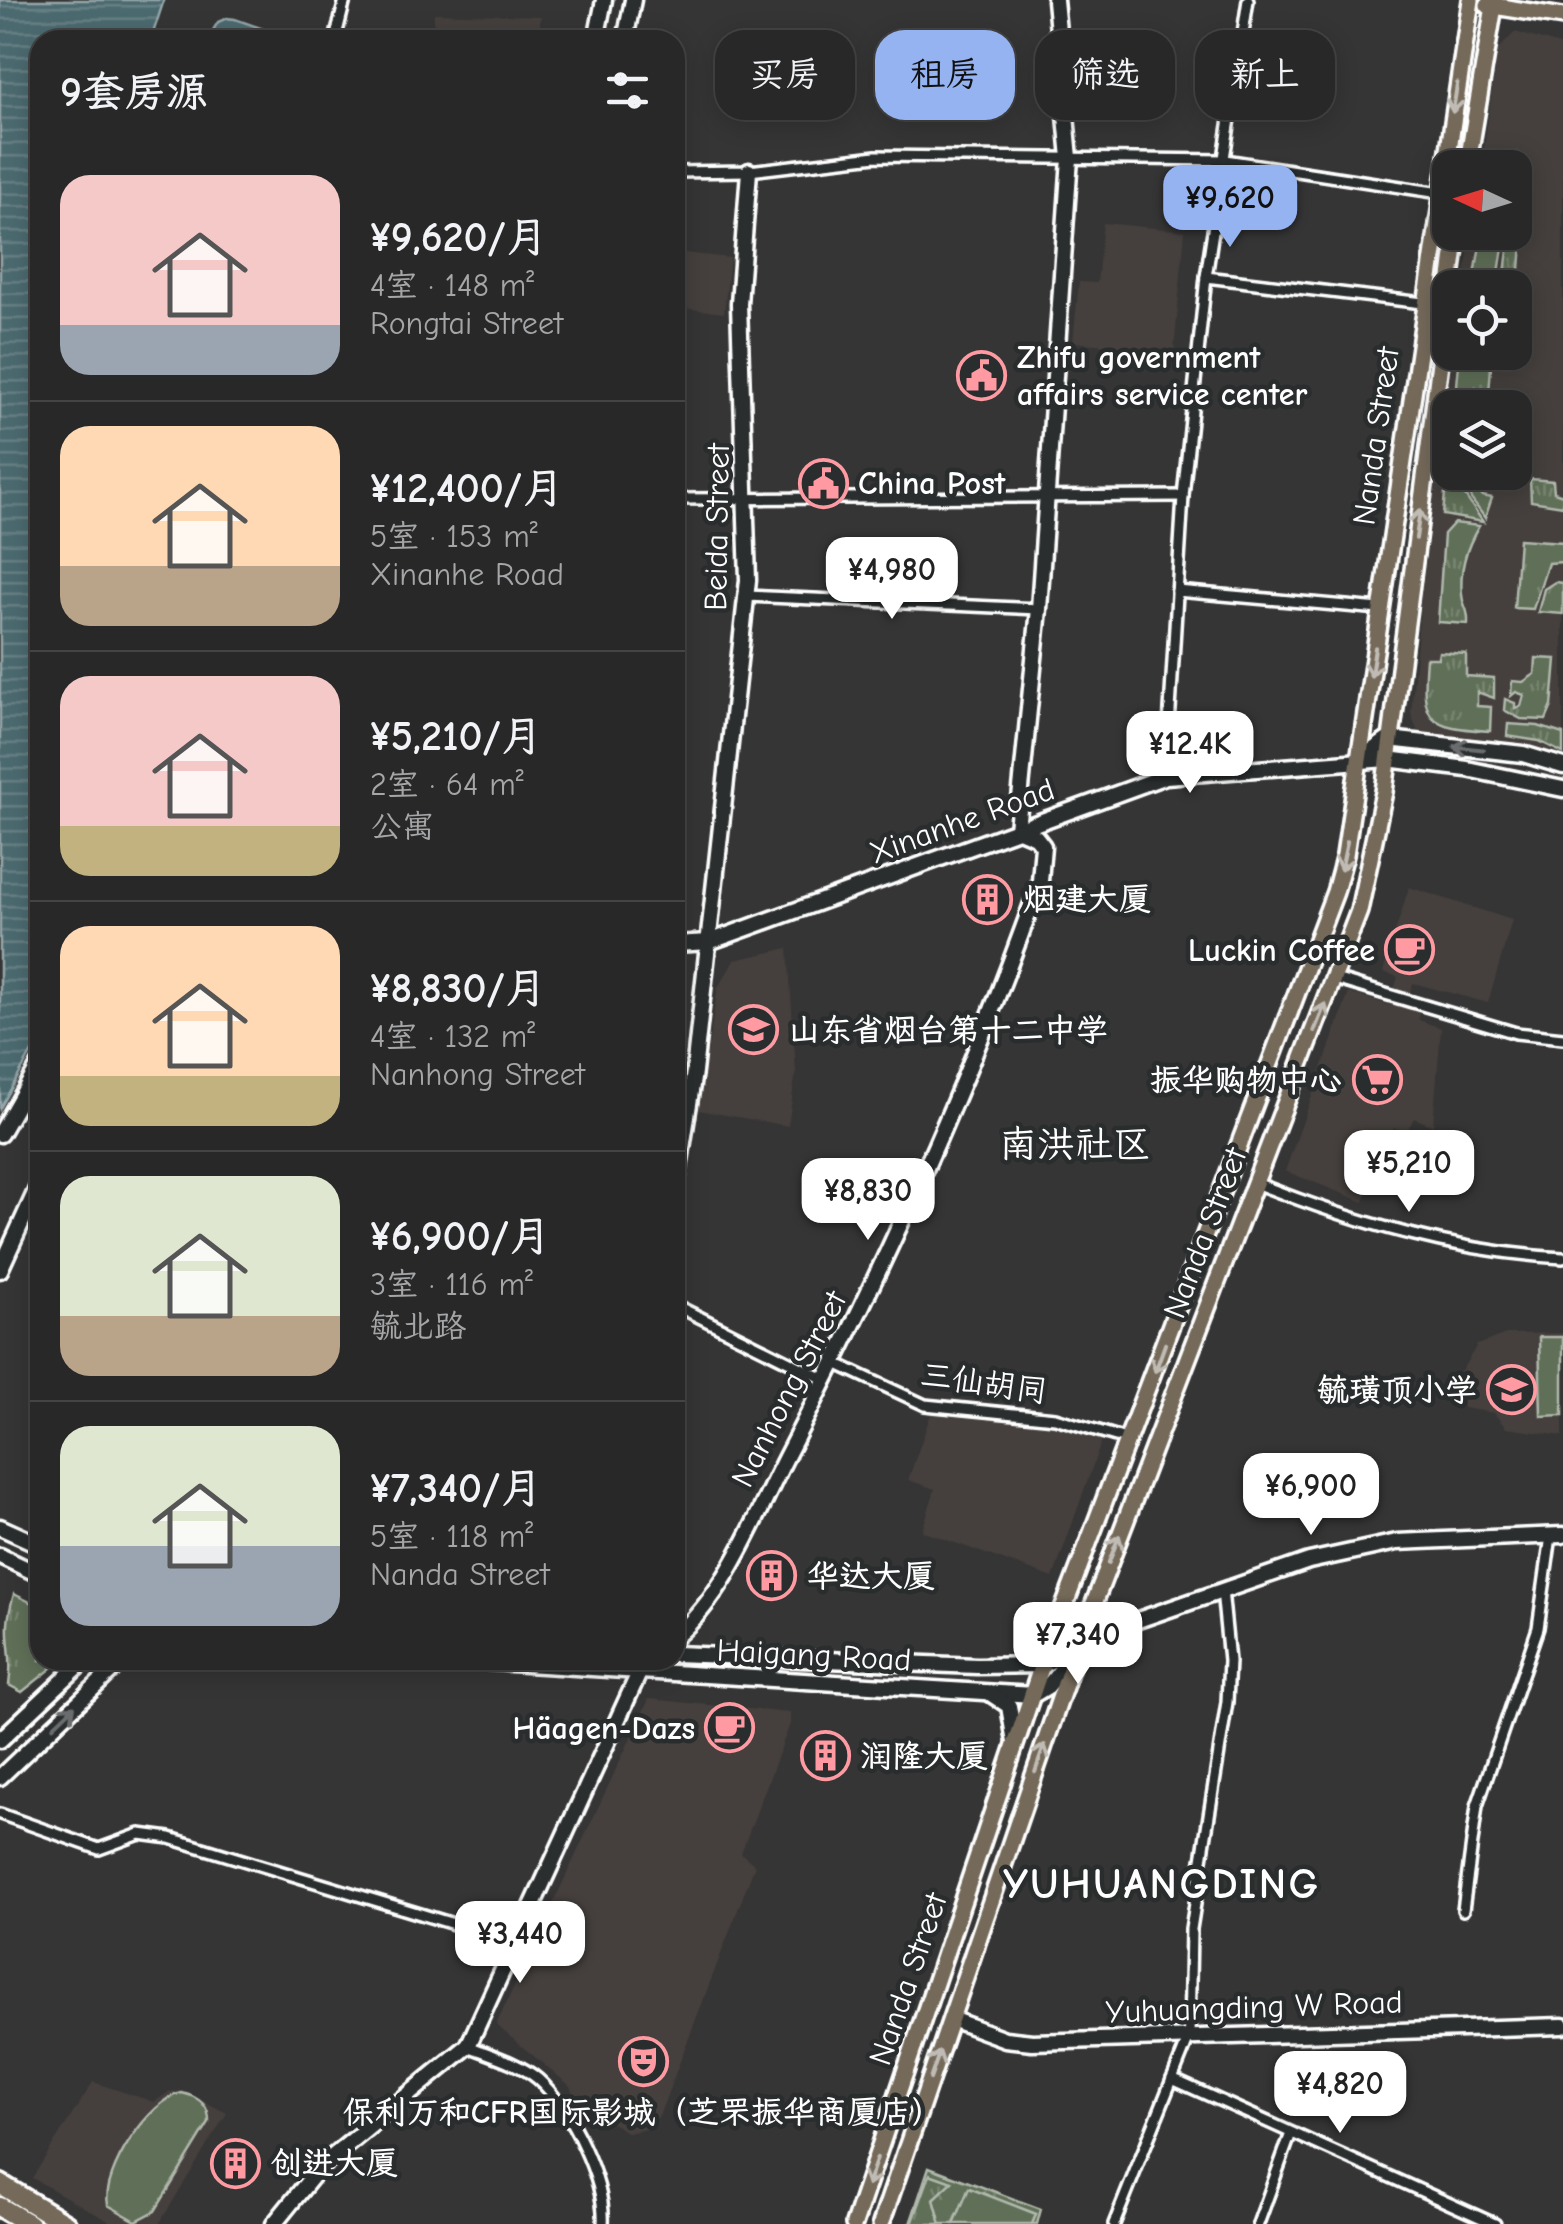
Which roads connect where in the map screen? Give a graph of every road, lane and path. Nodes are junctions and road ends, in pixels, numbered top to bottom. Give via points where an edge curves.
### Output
1 (345, 0) edge
2 (604, 0) edge
3 (633, 0) edge
4 (1054, 0) edge
5 (1248, 0) edge
6 (1467, 1) edge
7 (1494, 3) edge
8 (1563, 16) edge
9 (338, 30) edge
10 (598, 30) edge
11 (627, 30) edge
12 (1446, 150) edge
13 (1470, 150) edge
14 (1070, 158) junction
15 (1225, 160) junction
16 (749, 171) junction
17 (685, 172) edge
18 (1432, 192) edge
19 (1432, 248) edge
20 (1455, 250) edge
21 (1206, 277) junction
22 (1424, 303) junction
23 (1046, 494) junction
24 (1183, 496) junction
25 (748, 498) junction
26 (685, 499) edge
27 (1177, 591) junction
28 (746, 596) junction
29 (1380, 609) junction
30 (1040, 610) junction
31 (1389, 739) junction
32 (1359, 760) junction
33 (1386, 760) junction
34 (1563, 766) edge
35 (1166, 776) junction
36 (1563, 789) edge
37 (1017, 829) junction
38 (709, 942) junction
39 (685, 943) edge
40 (1335, 979) junction
41 (1563, 1038) edge
42 (30, 1082) edge
43 (685, 1118) edge
44 (0, 1134) edge
45 (1253, 1182) junction
46 (30, 1204) edge
47 (1563, 1258) edge
48 (0, 1270) edge
49 (685, 1309) edge
50 (835, 1363) junction
51 (826, 1380) junction
52 (1130, 1441) junction
53 (0, 1526) edge
54 (1557, 1536) edge
55 (30, 1540) edge
56 (0, 1556) edge
57 (30, 1570) edge
58 (1222, 1588) junction
59 (685, 1628) edge
60 (1080, 1640) junction
61 (685, 1654) edge
62 (1042, 1665) junction
63 (74, 1670) edge
64 (112, 1670) edge
65 (598, 1670) edge
66 (642, 1670) edge
67 (639, 1673) junction
68 (986, 1692) junction
69 (1033, 1695) junction
70 (2, 1738) edge
71 (1015, 1748) junction
72 (0, 1778) edge
73 (0, 1814) edge
74 (1463, 1910) dead end
75 (516, 1942) junction
76 (951, 2019) junction
77 (1563, 2026) edge
78 (1189, 2037) junction
79 (468, 2046) junction
80 (1172, 2078) junction
81 (1290, 2136) junction
82 (0, 2184) edge
83 (0, 2206) edge
84 (29, 2224) edge
85 (66, 2224) edge
86 (274, 2224) edge
87 (603, 2224) edge
88 (854, 2224) edge
89 (881, 2224) edge
90 (1114, 2224) edge
91 (1258, 2224) edge
92 (1495, 2224) edge

1 - 9 street
2 - 10 street
3 - 11 street
4 - 14 street
5 - 15 street
6 - 7 main road
6 -> 12 main road, Nanda Street
7 - 8 main road
7 - 13 main road
14 - 15 street
14 - 16 street via 876,156
14 - 23 street
15 - 18 street
15 - 21 street
16 - 17 street
16 - 25 street, Beida Street via 738,304
19 - 22 main road, Nanda Street
31 -> 20 main road, Nanda Street
21 - 22 street
21 - 24 street
22 - 29 main road, Nanda Street
23 - 24 street
23 - 25 street
23 - 30 street
24 - 27 street
25 - 26 street
25 - 28 street, Beida Street
27 - 29 street
27 - 35 street
28 - 30 street
28 - 38 street, Beida Street
29 -> 32 main road, Nanda Street
30 - 37 street
31 - 32 street, Xinanhe Road
31 - 33 main road, Nanda Street
34 -> 31 street via 1523,754
32 - 33 street
32 - 35 street, Xinanhe Road
32 -> 52 main road, Nanda Street via 1345,855 1322,931
33 - 36 street
33 - 40 main road, Nanda Street via 1370,866
35 - 37 street, Xinanhe Road
37 - 38 street, Xinanhe Road
37 - 50 street, Nanhong Street via 1044,846 1040,881 954,1110
38 - 39 street, Xinanhe Road
38 - 43 street, Beida Street
40 - 41 street via 1516,1032
45 -> 40 main road, Nanda Street
42 - 44 street
45 - 47 street via 1408,1234
60 -> 45 main road, Nanda Street
46 - 48 street
49 - 51 street
50 - 51 street, Nanhong Street
50 - 52 street, 三仙胡同 via 925,1406 1055,1418
51 - 59 street, Nanhong Street via 722,1580
52 - 62 main road, Nanda Street
53 - 55 street
54 - 58 street via 1397,1542
54 - 74 street via 1538,1628 1477,1806
56 - 57 street
58 - 60 street
58 - 78 street via 1227,1702 1190,1928
60 - 62 street
60 - 69 street via 1062,1671
76 -> 60 main road, Nanda Street
61 - 62 street, Haigang Road
62 - 69 main road, Nanda Street
63 - 70 street
72 -> 64 street
65 - 67 street, Haigang Road
66 - 67 street
67 - 68 street, Haigang Road
67 - 75 street
68 - 69 street, Haigang Road
68 - 71 street via 1008,1706
69 - 71 main road, Nanda Street
71 -> 88 main road, Nanda Street
73 - 75 street via 100,1850 140,1834 170,1838
75 - 79 street
76 - 78 street, Yuhuangding W Road via 1005,2040
89 -> 76 main road, Nanda Street
77 - 78 street, Yuhuangding W Road
78 - 80 street
79 - 86 street via 320,2167
79 - 87 street via 538,2079 550,2094 594,2170
80 - 81 street
80 - 90 street
81 - 91 street
81 - 92 street
82 - 85 highway
83 - 84 highway

